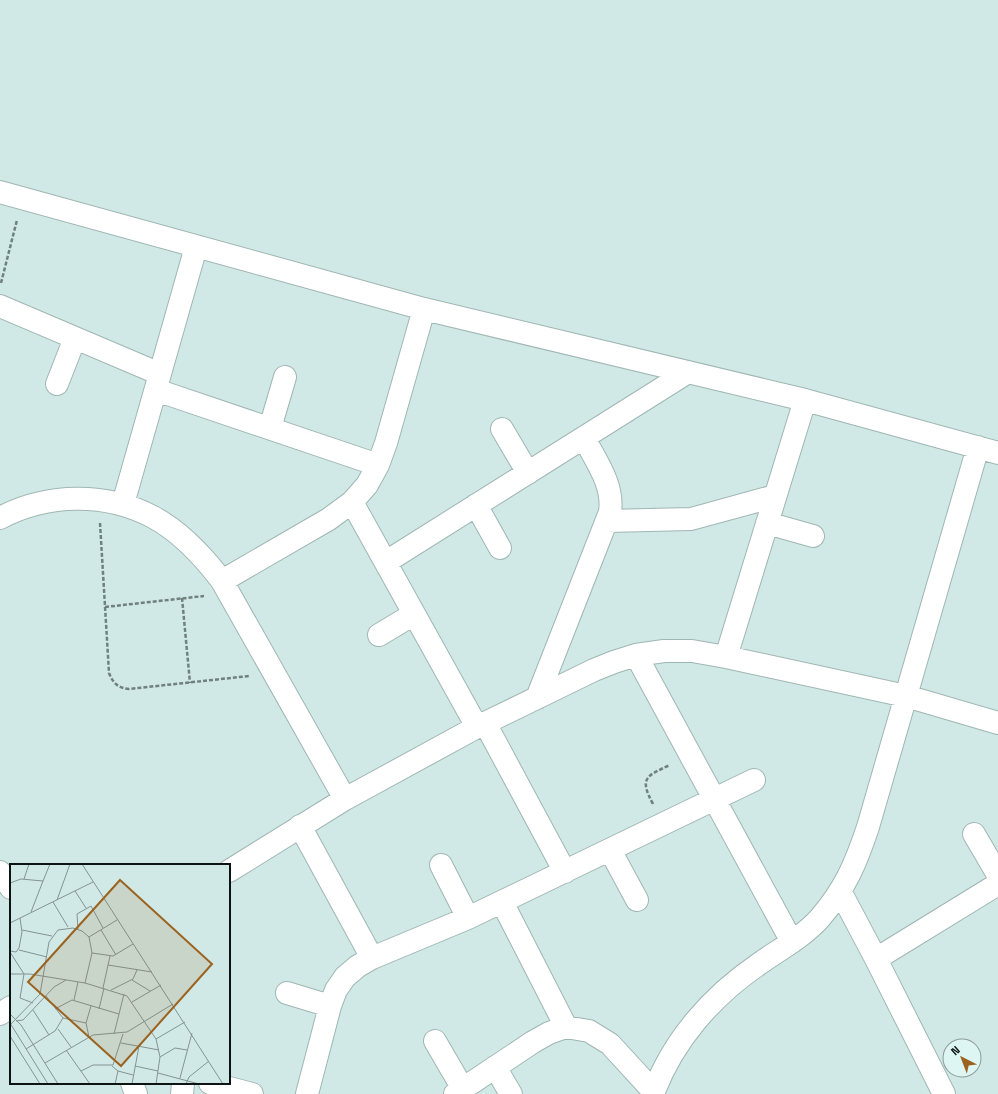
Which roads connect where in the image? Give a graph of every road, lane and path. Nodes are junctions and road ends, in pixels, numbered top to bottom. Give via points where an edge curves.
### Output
1 (0, 192) edge
2 (23, 198) junction
3 (196, 247) junction
4 (0, 285) edge
5 (0, 306) edge
6 (424, 309) junction
7 (75, 338) junction
8 (688, 372) junction
9 (285, 377) dead end
10 (158, 382) junction
11 (57, 384) dead end
12 (805, 400) junction
13 (270, 428) junction
14 (502, 430) dead end
15 (584, 438) junction
16 (988, 450) edge
17 (378, 465) junction
18 (528, 473) junction
19 (775, 496) junction
20 (99, 500) junction
21 (352, 502) junction
22 (123, 504) junction
23 (476, 506) junction
24 (4, 510) edge
25 (607, 521) junction
26 (767, 523) junction
27 (814, 536) dead end
28 (500, 548) dead end
29 (386, 562) junction
30 (226, 587) junction
31 (182, 598) junction
32 (105, 607) junction
33 (414, 614) junction
34 (379, 636) dead end
35 (636, 655) junction
36 (726, 657) junction
37 (275, 674) junction
38 (190, 683) junction
39 (906, 696) junction
40 (537, 698) junction
41 (998, 723) edge
42 (481, 725) junction
43 (690, 755) junction
44 (754, 780) dead end
45 (344, 799) junction
46 (714, 799) junction
47 (663, 824) junction
48 (300, 826) junction
49 (974, 834) dead end
50 (610, 850) junction
51 (441, 865) dead end
52 (230, 870) edge
53 (0, 872) edge
54 (565, 872) junction
55 (998, 875) edge
56 (998, 884) edge
57 (10, 887) edge
58 (840, 891) junction
59 (637, 900) dead end
60 (502, 902) junction
61 (468, 918) junction
62 (792, 942) junction
63 (372, 958) junction
64 (876, 959) junction
65 (287, 993) dead end
66 (330, 1006) junction
67 (10, 1009) edge
68 (0, 1014) edge
69 (566, 1027) junction
70 (435, 1041) dead end
71 (495, 1067) junction
72 (132, 1084) edge
73 (183, 1084) edge
74 (214, 1084) edge
75 (459, 1091) edge
76 (653, 1093) edge
77 (136, 1094) edge
78 (182, 1094) edge
79 (252, 1094) edge
80 (308, 1094) edge
81 (511, 1094) edge
82 (944, 1094) edge

1 - 2 street
2 - 3 street
2 - 4 path
3 - 6 street
3 - 10 street
5 - 7 street
6 - 8 street
6 - 17 street
7 - 10 street
7 - 11 street
8 - 12 street
8 - 15 street
9 - 13 street
10 - 13 street
10 - 22 street
12 - 16 street
12 - 19 street
13 - 17 street
14 - 18 street
15 - 18 street
15 - 25 street via 610,492 611,502
16 - 39 street
17 - 21 street via 367,485
18 - 23 street
19 - 25 street via 691,519
19 - 26 street
20 - 22 street
20 - 24 street via 86,498 48,501
20 - 32 path
21 - 29 street
21 - 30 street
22 - 30 street via 153,517 180,535 203,556
23 - 28 street
23 - 29 street
25 - 40 street
26 - 27 street
26 - 36 street
29 - 33 street
30 - 31 path
30 - 37 street
31 - 32 path
31 - 38 path
32 - 38 path via 109,673 115,684 129,689
33 - 34 street
33 - 42 street
35 - 36 street via 692,651
35 - 40 street via 614,662
35 - 43 street
36 - 39 street
37 - 38 path
37 - 45 street
39 - 41 street
39 - 58 street via 861,847
40 - 42 street
42 - 45 street
42 - 54 street
43 - 46 street
43 - 47 path via 652,773 647,778 647,792
44 - 46 street
45 - 48 street
46 - 47 street
46 - 62 street
47 - 50 street
48 - 52 street
48 - 63 street
49 - 55 street
50 - 54 street
50 - 59 street
51 - 61 street
53 - 57 street
54 - 60 street
56 - 64 street
58 - 62 street via 819,919
58 - 64 street
60 - 61 street
60 - 69 street
61 - 63 street
62 - 76 street via 732,983 708,1006 679,1043
63 - 66 street via 345,976
64 - 82 street
65 - 66 street
66 - 80 street
67 - 68 street
69 - 71 street via 538,1039
69 - 76 street via 589,1031 610,1044
70 - 75 street
71 - 75 street
71 - 81 street
72 - 77 street
73 - 78 street
74 - 79 street

